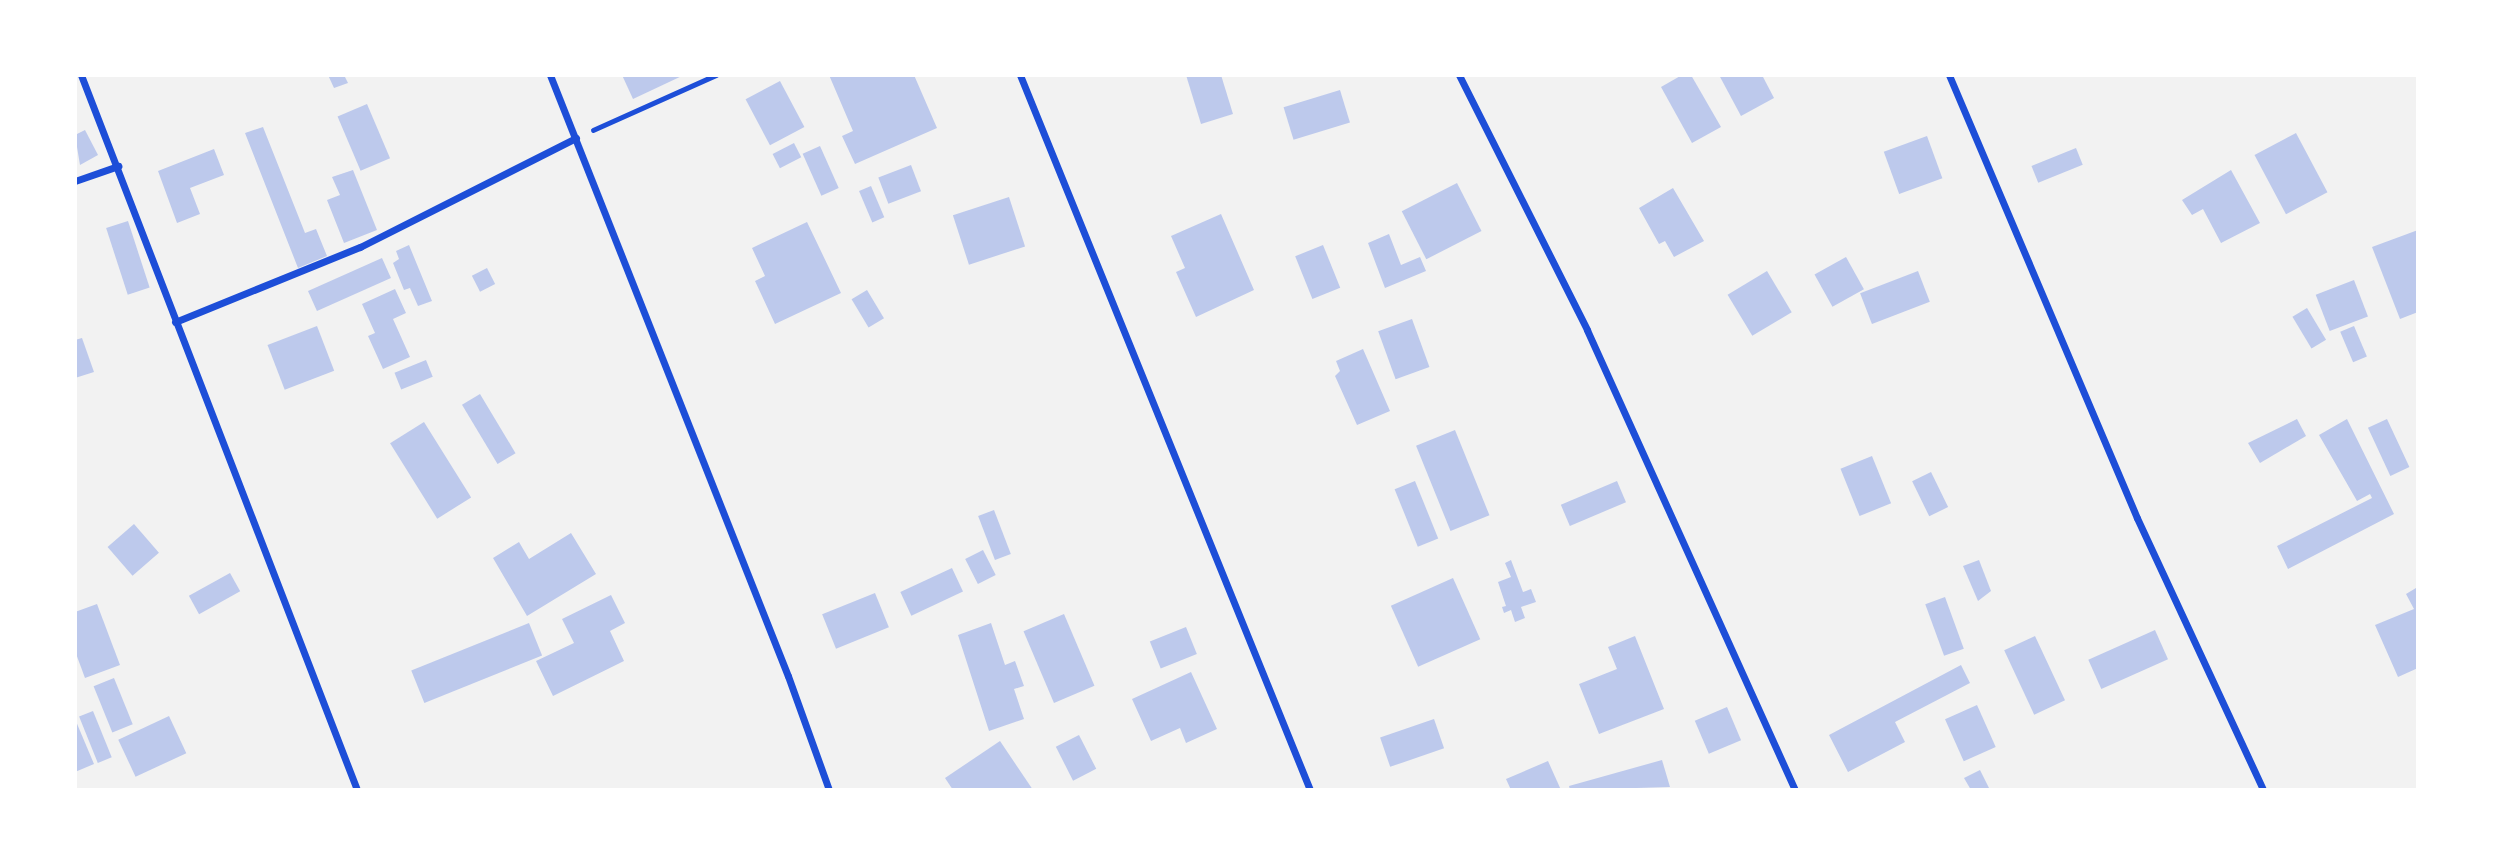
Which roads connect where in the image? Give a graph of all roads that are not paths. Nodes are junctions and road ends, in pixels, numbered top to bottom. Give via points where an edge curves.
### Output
1 (81, 75) edge
2 (550, 75) edge
3 (1020, 75) edge
4 (1459, 75) edge
5 (1949, 75) edge
6 (576, 138) junction
7 (118, 166) junction
8 (75, 181) edge
9 (175, 322) junction
10 (357, 790) edge
11 (829, 790) edge
12 (1310, 790) edge
13 (1795, 790) edge
14 (2263, 790) edge

1 - 7 street
2 - 6 street
3 - 12 street
4 - 13 street via 1587,330
5 - 14 street via 2137,519
6 - 9 street via 360,247
6 - 11 street
7 - 8 street
7 - 9 street
9 - 10 street

